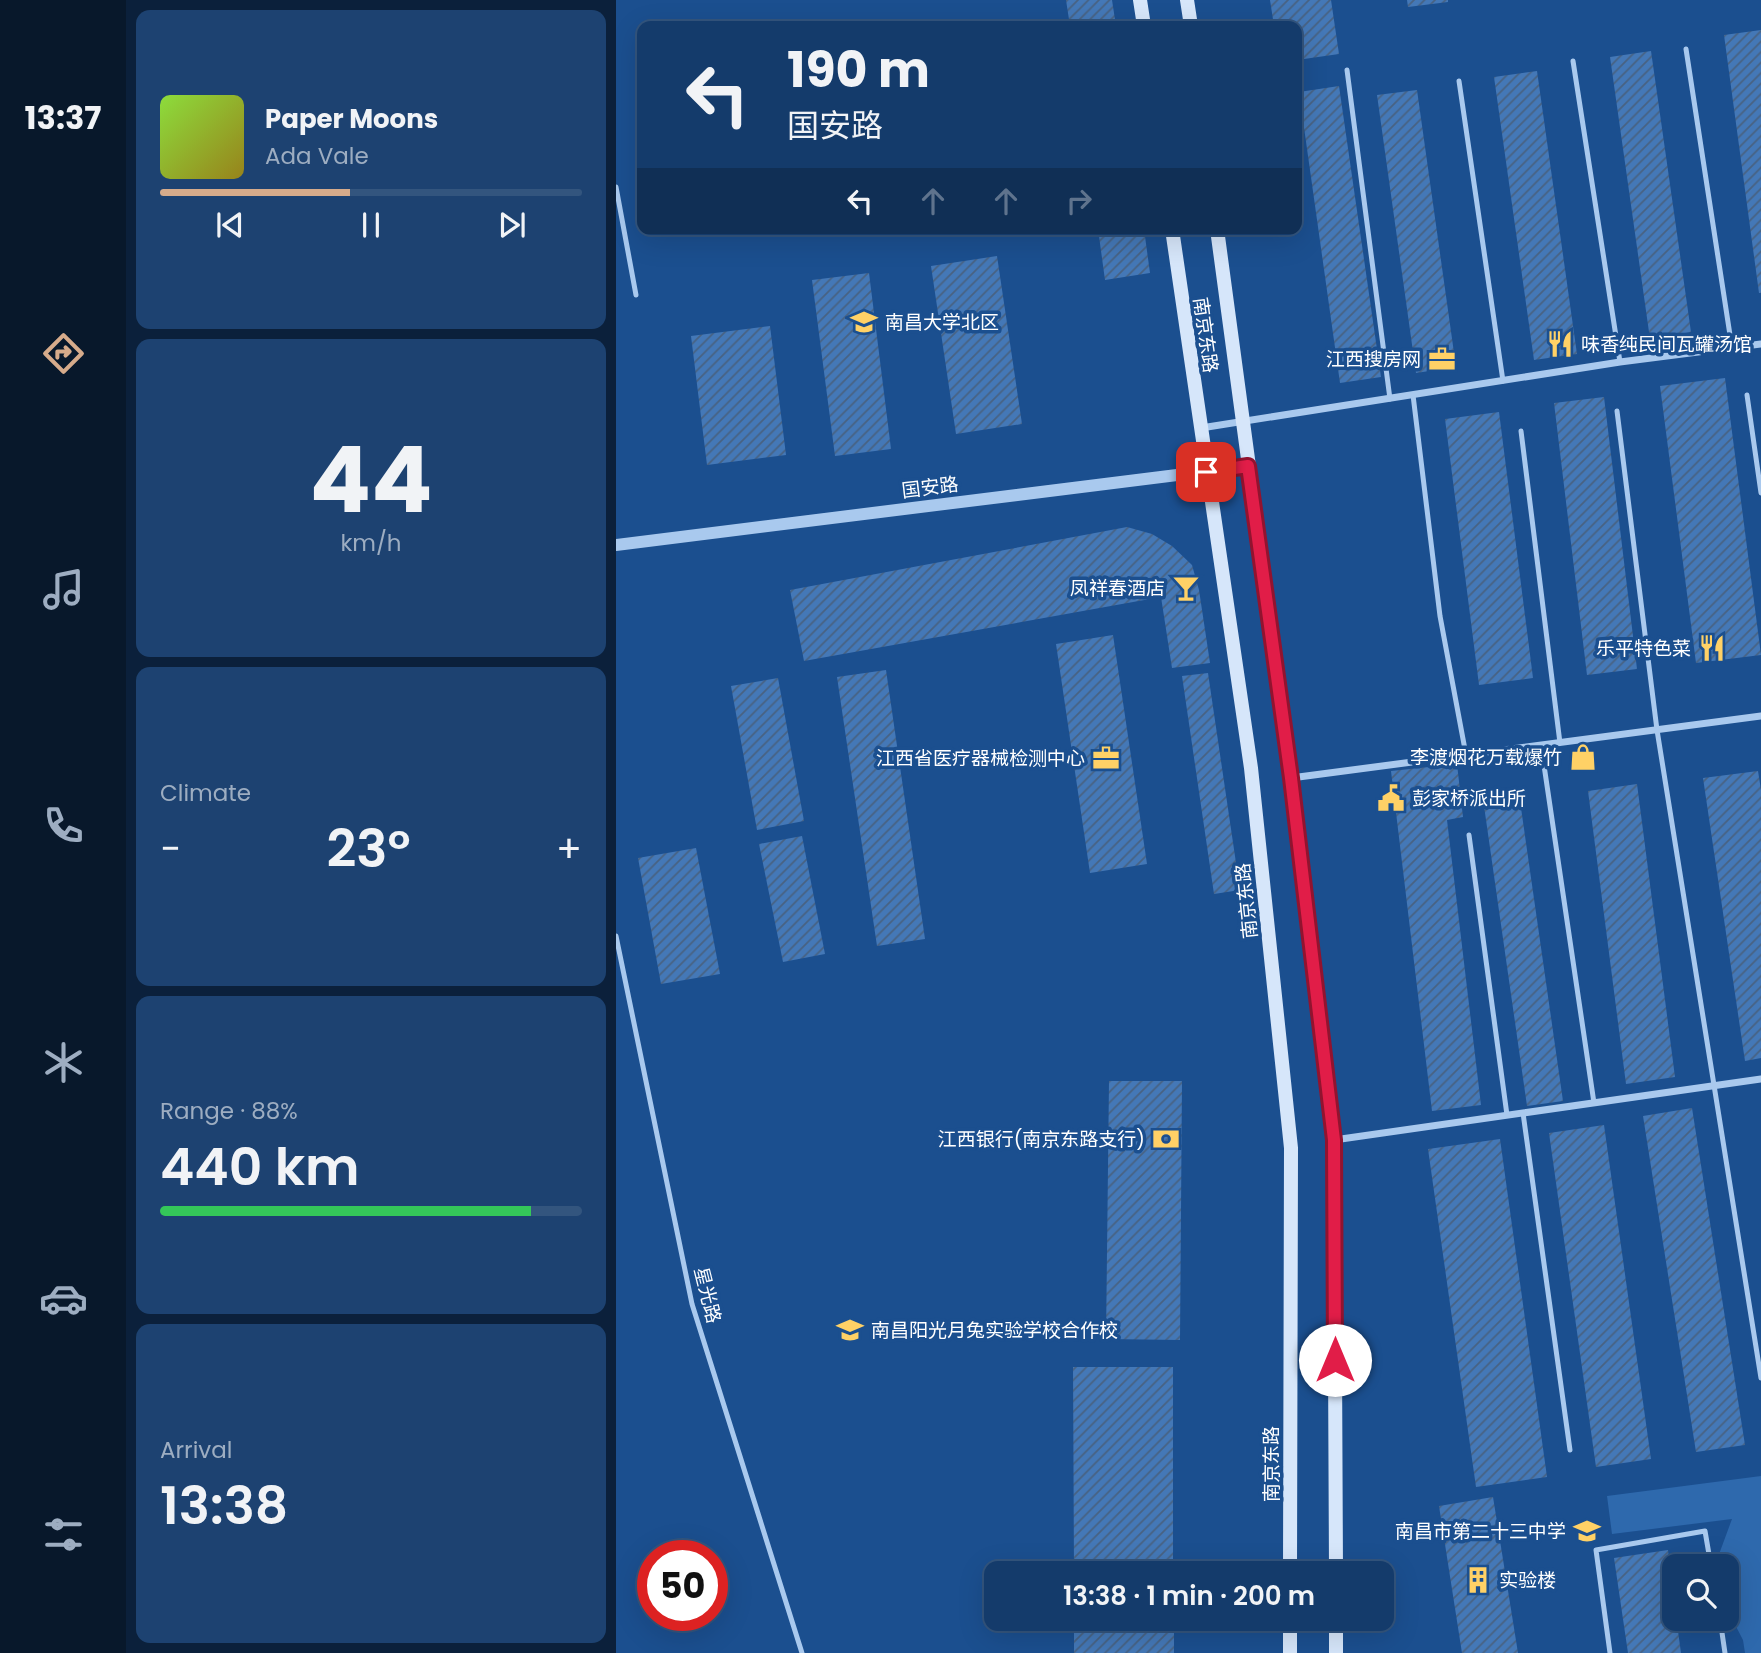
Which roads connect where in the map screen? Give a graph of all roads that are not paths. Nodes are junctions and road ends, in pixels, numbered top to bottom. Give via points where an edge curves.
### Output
1 (1140, 0) edge
2 (1187, 0) edge
3 (1143, 21) edge
4 (1190, 21) edge
5 (1686, 49) dead end
6 (1573, 61) dead end
7 (1347, 70) dead end
8 (1459, 81) dead end
9 (616, 187) edge
10 (1173, 235) edge
11 (1218, 235) edge
12 (636, 295) dead end
13 (1761, 344) edge
14 (1732, 348) junction
15 (1620, 362) junction
16 (1503, 381) junction
17 (1413, 395) junction
18 (1747, 395) dead end
19 (1390, 399) junction
20 (1617, 411) dead end
21 (1243, 422) junction
22 (1199, 428) junction
23 (1521, 432) dead end
24 (1248, 466) junction
25 (1206, 472) junction
26 (1761, 494) edge
27 (616, 545) edge
28 (1761, 716) edge
29 (1657, 730) junction
30 (1560, 743) junction
31 (1541, 745) junction
32 (1466, 755) junction
33 (1291, 778) junction
34 (1469, 835) dead end
35 (616, 936) edge
36 (1761, 1079) edge
37 (1713, 1086) junction
38 (1594, 1103) junction
39 (1523, 1113) junction
40 (1507, 1115) junction
41 (1334, 1140) junction
42 (1761, 1378) edge
43 (1570, 1450) dead end
44 (1709, 1554) edge
45 (1290, 1561) edge
46 (1336, 1561) edge
47 (1290, 1631) edge
48 (1336, 1631) edge
49 (1722, 1631) edge
50 (802, 1653) edge
51 (1290, 1653) edge
52 (1336, 1653) edge
53 (1611, 1653) edge
54 (1725, 1653) edge

1 - 3 main road
2 - 4 main road
5 - 14 lane
6 - 15 lane
7 - 19 lane
8 - 16 lane
9 - 12 lane
10 - 22 main road, 南京东路
11 - 21 main road, 南京东路
13 - 14 street
14 - 15 street
15 - 16 street
16 - 17 street
17 - 19 street
17 - 32 lane via 1440,616
18 - 26 lane
19 - 21 street
20 - 29 lane
21 - 22 street
21 - 24 main road, 南京东路
22 - 25 main road, 南京东路
23 - 30 lane
24 - 25 street, 国安路
24 - 33 main road, 南京东路
25 - 27 street, 国安路
25 - 45 main road, 南京东路 via 1251,768 1292,1148
28 - 29 street
29 - 30 street
29 - 37 lane
30 - 31 street
31 - 32 street
31 - 38 lane
32 - 33 street
33 - 41 main road, 南京东路
34 - 40 lane
35 - 50 lane, 星光路 via 692,1304
36 - 37 street
37 - 38 street
37 - 42 lane
38 - 39 street
39 - 40 street
39 - 43 lane
40 - 41 street
41 - 46 main road, 南京东路
44 - 53 lane via 1705,1531 1596,1550
47 - 51 main road
48 - 52 main road
49 - 54 lane

